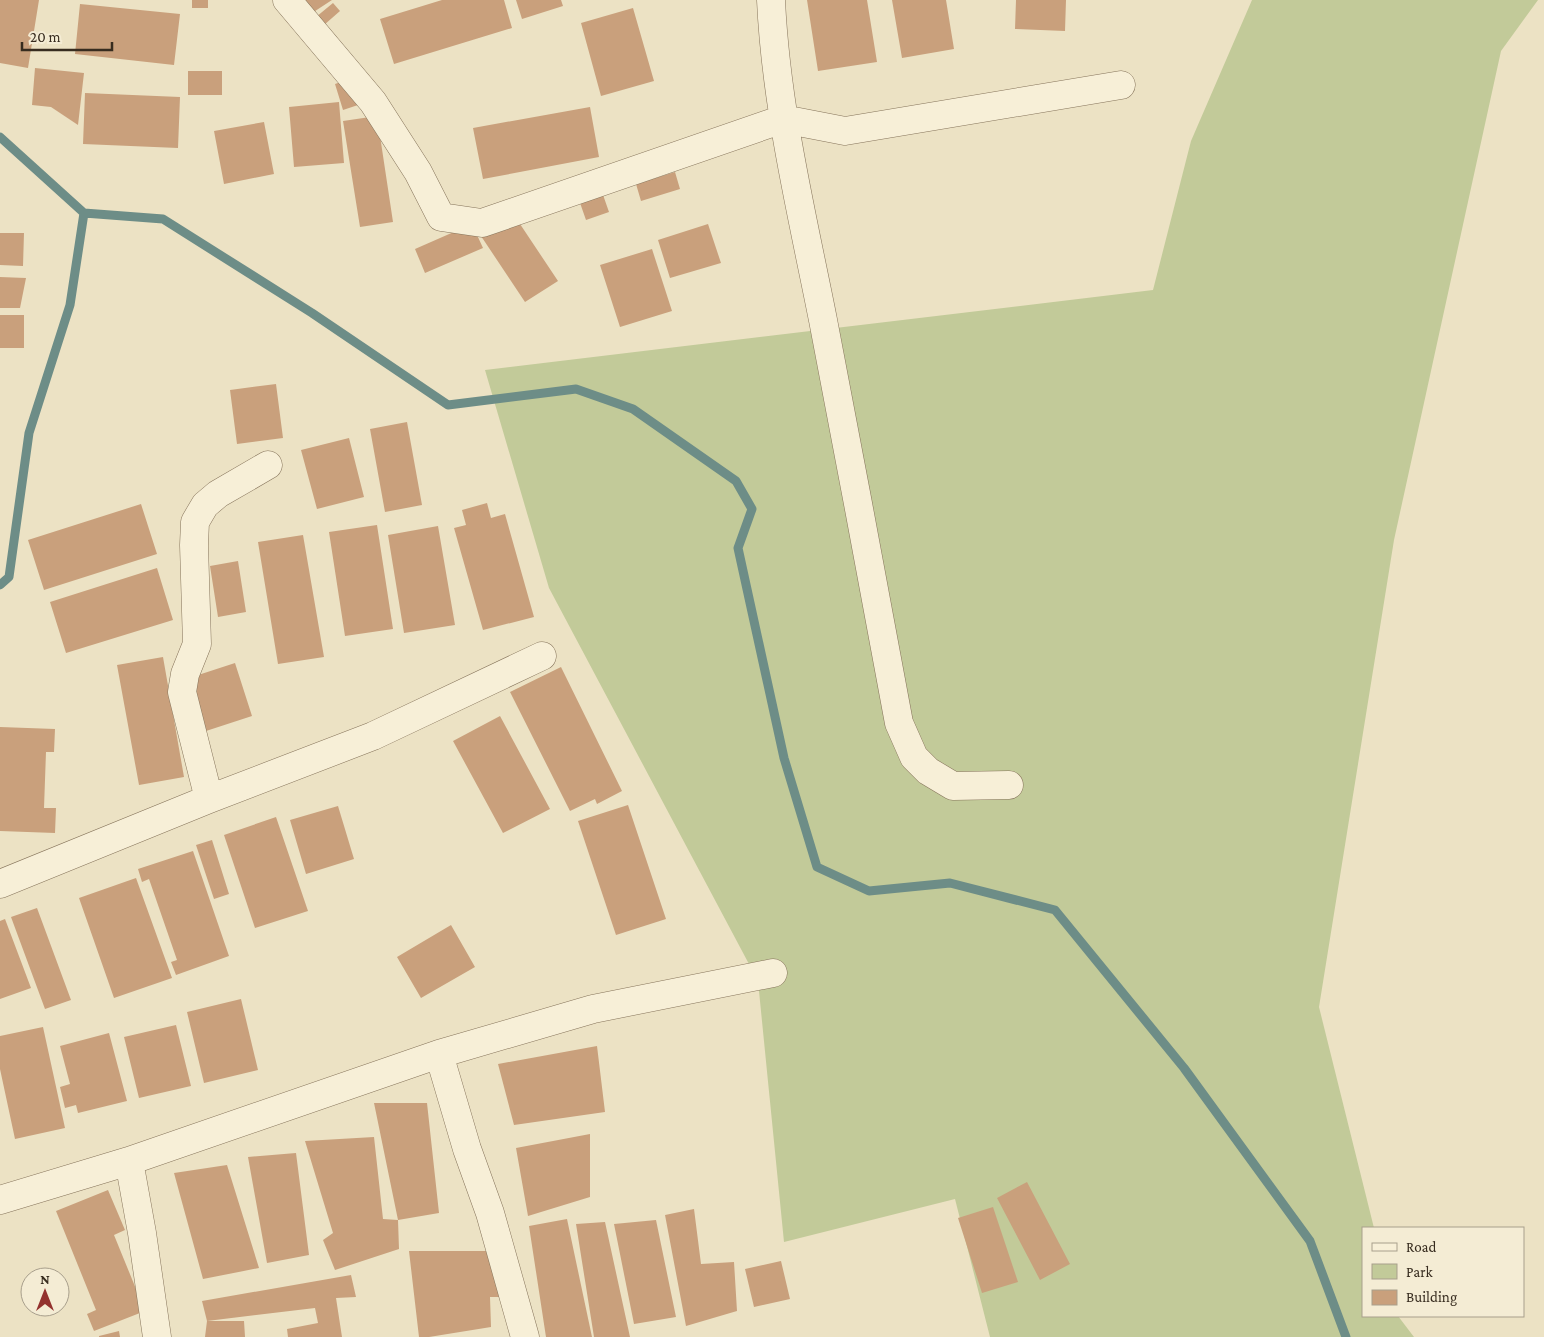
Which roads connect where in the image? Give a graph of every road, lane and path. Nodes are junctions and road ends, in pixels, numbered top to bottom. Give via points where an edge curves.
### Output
1 (287, 0) edge
2 (771, 0) edge
3 (1122, 84) dead end
4 (783, 119) junction
5 (268, 465) dead end
6 (542, 656) dead end
7 (1009, 785) dead end
8 (209, 799) junction
9 (0, 884) edge
10 (774, 972) dead end
11 (439, 1054) junction
12 (129, 1161) junction
13 (0, 1200) edge
14 (157, 1337) edge
15 (525, 1337) edge

1 - 4 street via 373,102 418,172 441,217 482,223
2 - 4 street
3 - 4 street via 845,131
4 - 7 street via 899,723 914,757 928,771 953,786
5 - 8 street via 218,494 205,505 195,522 197,644 185,674 182,692
6 - 8 street via 373,736
8 - 9 street
10 - 11 street via 593,1010
11 - 12 street
11 - 15 street via 490,1213
12 - 13 street
12 - 14 street

